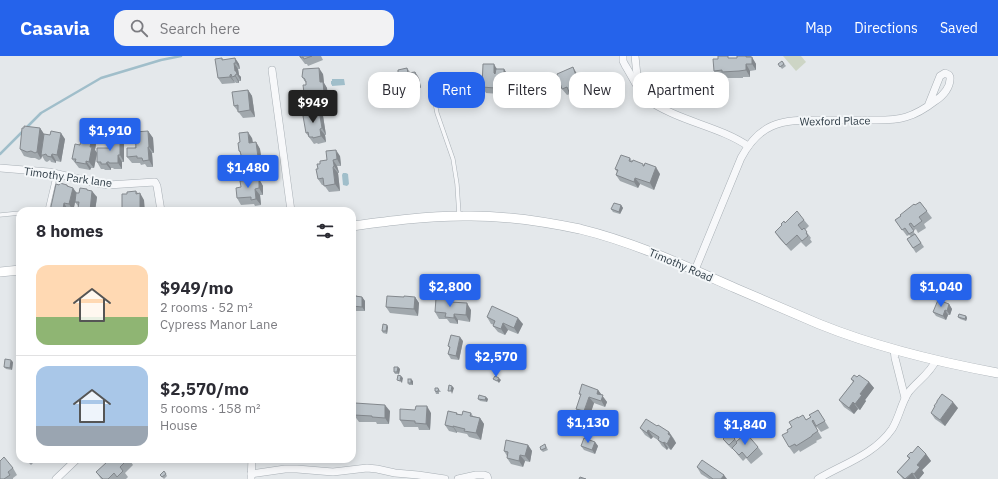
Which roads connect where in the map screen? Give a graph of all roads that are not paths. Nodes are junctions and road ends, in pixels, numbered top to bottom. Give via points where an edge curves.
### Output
1 (623, 56) edge
2 (635, 56) edge
3 (272, 70) dead end
4 (637, 72) edge
5 (633, 79) edge
6 (928, 106) dead end
7 (436, 108) edge
8 (661, 108) edge
9 (748, 146) junction
10 (0, 168) edge
11 (56, 173) junction
12 (47, 207) edge
13 (160, 207) edge
14 (290, 207) edge
15 (16, 213) edge
16 (0, 215) edge
17 (459, 216) junction
18 (356, 226) edge
19 (16, 270) edge
20 (695, 270) junction
21 (0, 272) edge
22 (894, 349) junction
23 (936, 360) junction
24 (998, 373) edge
25 (905, 398) junction
26 (73, 463) edge
27 (252, 463) edge
28 (251, 476) edge
29 (56, 479) edge
30 (445, 479) edge
31 (458, 479) edge
32 (488, 479) edge
33 (818, 479) edge

1 - 5 street
2 - 4 street
3 - 14 street
6 - 9 street, Wexford Place via 912,115 891,120 808,120 785,123 767,129
7 - 17 lane via 453,159
8 - 9 street via 727,134
9 - 20 street, Wexford Place
10 - 11 street, Timothy Park lane
11 - 12 lane
11 - 13 street, Timothy Park lane via 108,184 155,182
15 - 16 lane
17 - 18 main road, Timothy Road
17 - 20 main road, Timothy Road via 533,220 580,229 643,249
19 - 21 main road
20 - 22 main road, Timothy Road via 821,324
22 - 23 main road, Timothy Road
22 - 25 street
23 - 24 main road, Timothy Road
23 - 25 street via 931,370
25 - 33 street via 892,429 872,450
26 - 29 street
27 - 28 street
28 - 30 street via 285,469 333,472 368,468
31 - 32 street via 481,475 487,476

